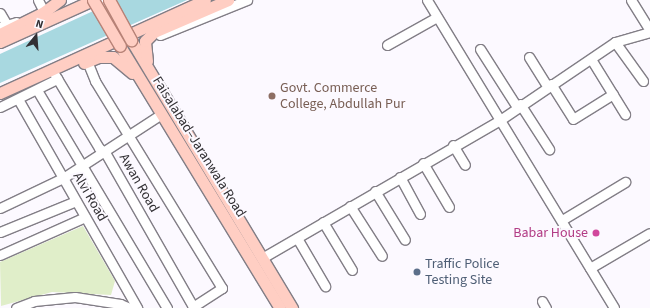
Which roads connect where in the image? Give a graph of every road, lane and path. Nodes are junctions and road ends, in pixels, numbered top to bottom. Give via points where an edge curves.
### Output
1 (38, 0) edge
2 (60, 0) edge
3 (93, 0) edge
4 (109, 0) edge
5 (205, 0) edge
6 (228, 0) edge
7 (247, 0) edge
8 (427, 0) edge
9 (631, 0) edge
10 (44, 12) junction
11 (0, 13) edge
12 (437, 17) junction
13 (3, 26) edge
14 (650, 32) edge
15 (0, 34) edge
16 (145, 41) junction
17 (0, 42) edge
18 (615, 42) junction
19 (388, 45) dead end
20 (480, 49) dead end
21 (529, 57) dead end
22 (591, 58) junction
23 (87, 61) junction
24 (151, 75) junction
25 (56, 77) junction
26 (140, 80) junction
27 (643, 81) dead end
28 (549, 85) junction
29 (38, 90) junction
30 (0, 93) edge
31 (613, 94) junction
32 (20, 96) junction
33 (0, 97) edge
34 (518, 105) junction
35 (0, 108) edge
36 (625, 114) dead end
37 (160, 116) junction
38 (500, 120) junction
39 (129, 136) junction
40 (453, 145) junction
41 (549, 149) dead end
42 (104, 151) junction
43 (424, 163) junction
44 (84, 165) junction
45 (465, 165) dead end
46 (400, 177) junction
47 (63, 178) junction
48 (625, 182) dead end
49 (375, 191) junction
50 (76, 200) junction
51 (350, 206) junction
52 (449, 207) dead end
53 (0, 208) edge
54 (420, 214) dead end
55 (85, 218) junction
56 (562, 220) junction
57 (323, 222) junction
58 (0, 232) edge
59 (650, 233) edge
60 (297, 238) junction
61 (405, 240) dead end
62 (0, 255) edge
63 (382, 256) dead end
64 (262, 258) junction
65 (590, 268) junction
66 (352, 270) dead end
67 (325, 286) dead end
68 (128, 292) junction
69 (120, 306) edge
70 (194, 307) edge
71 (16, 308) edge
72 (130, 308) edge
73 (137, 308) edge
74 (167, 308) edge
75 (280, 308) edge
76 (292, 308) edge
77 (614, 308) edge

1 - 10 street
2 - 10 main road
3 - 17 main road
3 - 26 main road, Faisalabad–Jaranwala Road, bridge
4 - 24 main road, Faisalabad–Jaranwala Road, bridge
5 - 30 main road
6 - 16 main road via 154,32
7 - 16 street
8 - 12 street
9 - 14 street
10 - 13 street
10 - 15 main road
11 - 13 street
12 - 19 street
12 - 38 street
14 - 18 street
16 - 24 main road
18 - 22 street
18 - 27 street
20 - 34 street
21 - 28 street
22 - 28 street
22 - 31 street
23 - 25 main road
23 - 26 main road via 99,57 113,58
23 - 39 street via 95,81
24 - 64 main road, Faisalabad–Jaranwala Road
25 - 29 street
25 - 32 main road
25 - 42 street, Awan Road via 98,148
26 - 37 main road, Faisalabad–Jaranwala Road
28 - 31 street via 574,118
28 - 34 street
29 - 32 street
29 - 44 street
31 - 36 street
32 - 33 main road
32 - 35 street
32 - 47 street, Alvi Road
34 - 38 street
34 - 41 street
37 - 39 street
37 - 75 main road, Faisalabad–Jaranwala Road
38 - 40 street
38 - 56 street
39 - 42 street
39 - 70 street via 222,288
40 - 43 street
40 - 45 street
42 - 44 street
42 - 70 street, Awan Road
43 - 46 street
43 - 52 street
44 - 47 street
44 - 74 street
46 - 49 street
46 - 54 street
47 - 50 street, Alvi Road
47 - 53 street
48 - 56 street
49 - 51 street
49 - 61 street
50 - 55 street, Alvi Road
50 - 58 street
51 - 57 street
51 - 63 street
55 - 62 street
55 - 68 street, Alvi Road
56 - 65 street
57 - 60 street
57 - 66 street
59 - 65 street
60 - 64 street
60 - 67 street
64 - 76 main road, Faisalabad–Jaranwala Road
65 - 77 street
68 - 69 street
68 - 73 street, Alvi Road
69 - 71 street via 75,297 34,301
69 - 72 street

